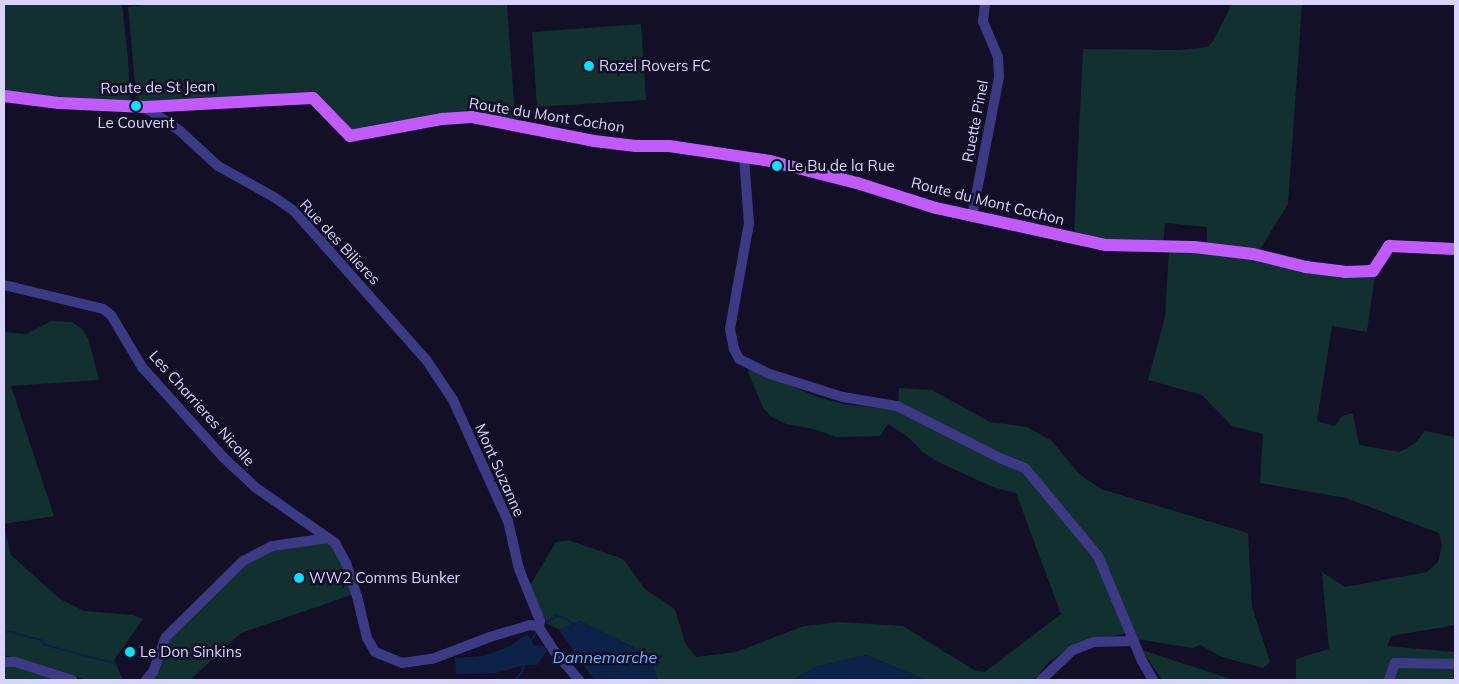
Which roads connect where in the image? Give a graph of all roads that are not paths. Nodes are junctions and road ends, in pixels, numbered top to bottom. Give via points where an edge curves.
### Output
1 (985, 4) edge
2 (4, 96) edge
3 (313, 98) joint
4 (145, 107) junction
5 (744, 157) junction
6 (972, 216) junction
7 (1455, 249) edge
8 (4, 285) edge
9 (427, 361) joint
10 (328, 538) junction
11 (538, 626) junction
12 (1134, 641) junction
13 (4, 662) edge
14 (1455, 664) edge
15 (72, 680) edge
16 (146, 680) edge
17 (579, 680) edge
18 (1041, 680) edge
19 (1153, 680) edge
20 (1389, 680) edge

1 - 6 street, Ruette Pinel via 983,21 998,57 999,77
2 - 4 main road, Route de St Jean via 59,103
3 - 4 main road, Route de St Jean
3 - 5 main road, Route du Mont Cochon via 350,136 442,119 472,117 594,141 669,146
4 - 9 street, Rue des Bilieres via 180,130 218,166 294,211
5 - 6 main road, Route du Mont Cochon via 857,183
5 - 12 street via 749,223 730,329 739,359 770,374 843,397 897,406 1025,468 1098,556
6 - 7 main road, Route du Mont Cochon via 1106,245 1194,247 1252,254 1345,272 1373,271 1389,246
8 - 10 street, Les Charrieres Nicolle via 103,309 111,315 142,366 224,458 255,488
9 - 11 street, Mont Suzanne via 453,400 508,520 519,569 540,621
10 - 11 street, Les Charrieres Nicolle via 335,543 346,563 367,638 375,652 402,663 432,659 490,637
10 - 16 street via 272,546 243,561 166,637 153,672
11 - 17 street, Mont Suzanne
12 - 18 street via 1094,642 1073,650
12 - 19 street
13 - 15 street via 15,662
14 - 20 street via 1395,663

